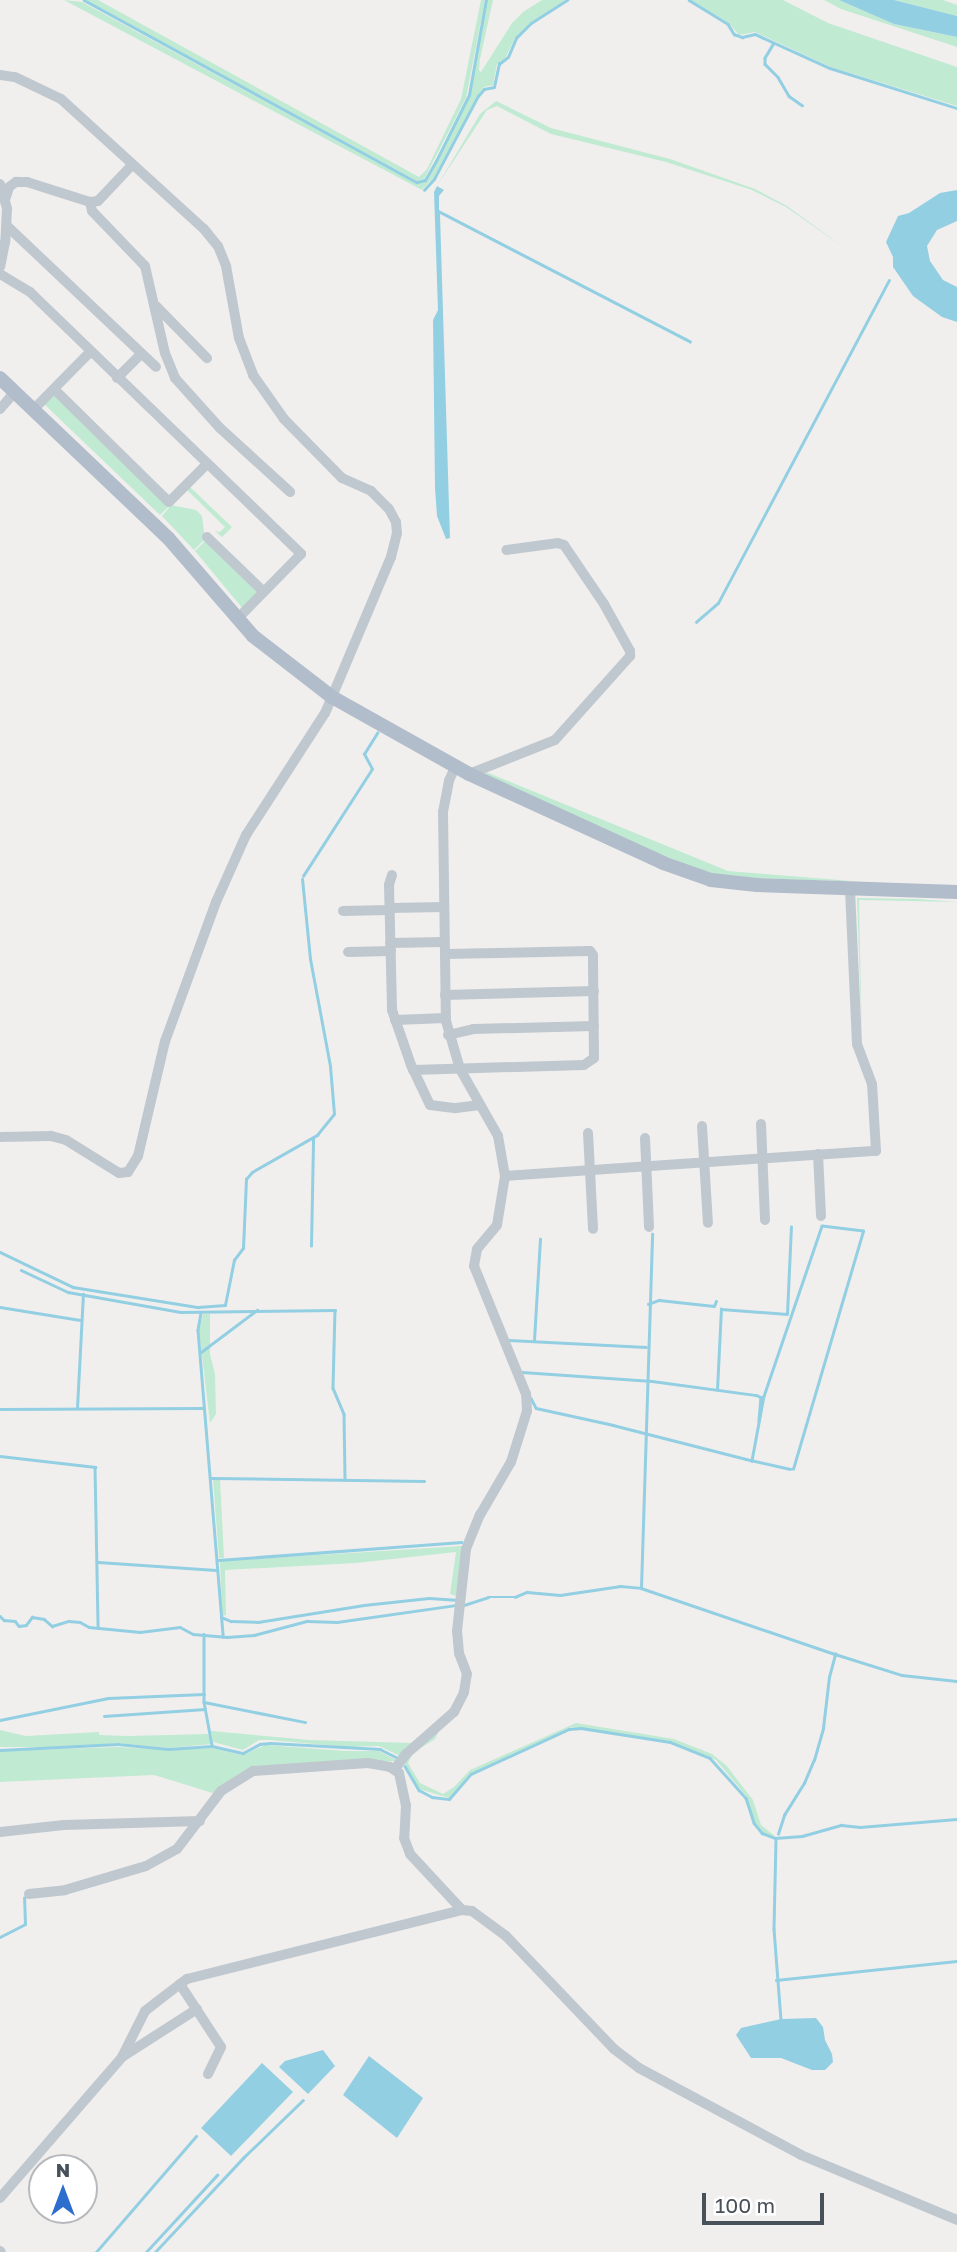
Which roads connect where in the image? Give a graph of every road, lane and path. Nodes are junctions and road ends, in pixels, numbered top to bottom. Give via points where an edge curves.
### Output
1 (0, 75) edge
2 (131, 166) junction
3 (0, 184) edge
4 (6, 197) junction
5 (90, 202) junction
6 (7, 226) junction
7 (0, 267) edge
8 (0, 274) edge
9 (156, 306) junction
10 (90, 352) junction
11 (141, 354) junction
12 (207, 358) dead end
13 (156, 367) dead end
14 (0, 378) edge
15 (117, 378) junction
16 (54, 389) junction
17 (15, 392) junction
18 (0, 410) edge
19 (33, 410) junction
20 (207, 464) junction
21 (289, 492) dead end
22 (207, 537) dead end
23 (506, 550) dead end
24 (264, 592) junction
25 (238, 618) junction
26 (332, 697) junction
27 (456, 765) junction
28 (469, 774) junction
29 (392, 875) dead end
30 (850, 887) junction
31 (957, 892) edge
32 (444, 907) junction
33 (390, 909) junction
34 (344, 911) dead end
35 (391, 947) junction
36 (444, 948) junction
37 (348, 952) dead end
38 (594, 991) junction
39 (445, 995) junction
40 (446, 1018) junction
41 (395, 1020) junction
42 (594, 1026) junction
43 (449, 1035) junction
44 (460, 1069) junction
45 (413, 1070) junction
46 (480, 1105) junction
47 (761, 1124) dead end
48 (702, 1126) dead end
49 (588, 1133) dead end
50 (0, 1137) edge
51 (645, 1138) dead end
52 (818, 1154) junction
53 (763, 1158) junction
54 (705, 1162) junction
55 (647, 1166) junction
56 (590, 1170) junction
57 (505, 1176) junction
58 (821, 1216) dead end
59 (765, 1220) dead end
60 (708, 1223) dead end
61 (649, 1227) dead end
62 (593, 1229) dead end
63 (395, 1769) junction
64 (200, 1821) junction
65 (0, 1832) edge
66 (29, 1894) dead end
67 (462, 1910) junction
68 (180, 1984) junction
69 (197, 2010) junction
70 (122, 2057) junction
71 (208, 2074) dead end
72 (0, 2198) edge
73 (957, 2220) edge

1 - 2 street via 15,77 61,99
2 - 5 street via 106,193
2 - 26 street via 218,246 246,363 271,402 342,478 371,491 396,522 391,557
3 - 4 street
4 - 5 street via 9,187 27,182
4 - 6 street
5 - 9 street via 92,211 145,266
6 - 7 street
6 - 11 street
8 - 10 street via 30,292
9 - 12 street
9 - 21 street via 175,378 220,428
10 - 15 street
10 - 16 street
11 - 13 street
11 - 15 street
14 - 17 main road
15 - 20 street
16 - 19 street
16 - 20 street via 169,502
17 - 18 street
17 - 19 main road
19 - 25 main road via 164,534
20 - 24 street via 301,554
22 - 24 street
23 - 28 street via 564,545 604,604 630,656 555,740
24 - 25 street
25 - 26 main road via 253,636
26 - 27 main road
26 - 50 street via 238,851 169,1030 138,1156 128,1172 109,1168 66,1140 35,1135
27 - 28 main road
27 - 32 street via 443,812
28 - 30 main road via 663,863 711,880
29 - 33 street
30 - 31 main road
30 - 52 street via 857,1044 869,1070 876,1151
32 - 33 street
32 - 36 street
33 - 34 street
33 - 35 street
35 - 36 street
35 - 37 street
35 - 41 street
36 - 38 street via 589,951
36 - 39 street
38 - 39 street
38 - 42 street
39 - 40 street
40 - 41 street
40 - 43 street
41 - 45 street
42 - 43 street via 473,1029
42 - 44 street via 594,1058 584,1065
43 - 44 street
44 - 45 street
44 - 46 street
45 - 46 street via 430,1104
46 - 57 street via 498,1136
47 - 53 street
48 - 54 street
49 - 56 street
51 - 55 street
52 - 53 street
52 - 58 street
53 - 54 street
53 - 59 street
54 - 55 street
54 - 60 street
55 - 56 street
55 - 61 street
56 - 57 street
56 - 62 street
57 - 63 street via 497,1225 477,1248 474,1266 526,1394 527,1411 511,1462 469,1536 457,1640 467,1682 461,1701
63 - 64 street via 368,1763 253,1771 228,1785
63 - 67 street via 405,1797 404,1838 410,1854
64 - 65 street
64 - 66 street via 177,1849 145,1866 65,1890
67 - 68 street via 191,1976
67 - 73 street via 484,1918 506,1936 614,2049 639,2068 801,2155
68 - 69 street
68 - 70 street via 141,2016
69 - 70 street
69 - 71 street via 221,2047
70 - 72 street

